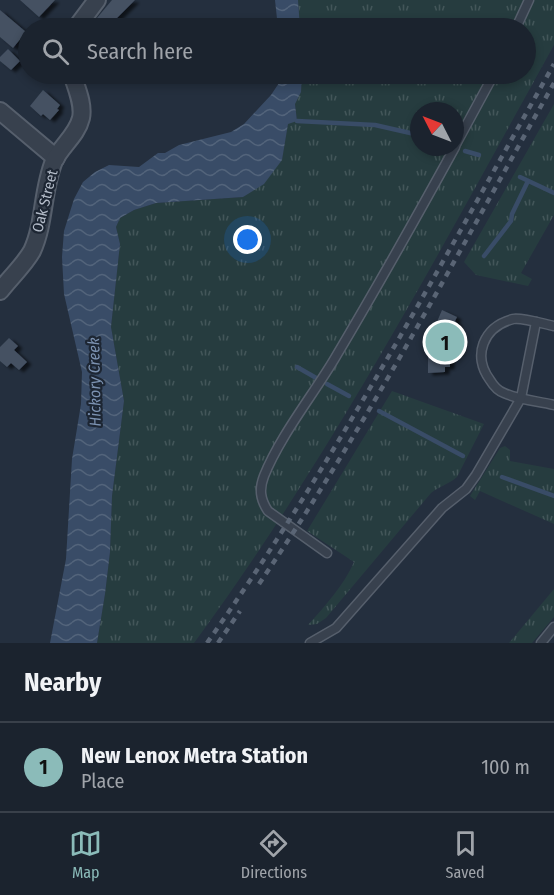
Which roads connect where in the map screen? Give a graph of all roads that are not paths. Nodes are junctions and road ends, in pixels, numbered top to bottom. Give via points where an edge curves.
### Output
1 (97, 0) edge
2 (529, 0) edge
3 (82, 18) edge
4 (521, 18) edge
5 (75, 84) edge
6 (489, 84) edge
7 (0, 111) edge
8 (464, 130) edge
9 (450, 156) edge
10 (56, 158) junction
11 (0, 291) edge
12 (536, 322) junction
13 (554, 326) edge
14 (520, 398) junction
15 (554, 405) edge
16 (327, 553) dead end
17 (554, 627) edge
18 (310, 643) edge
19 (541, 643) edge

1 - 3 street
2 - 4 lane
5 - 10 street, Oak Street via 82,107 81,119
6 - 8 lane
7 - 10 street
9 - 16 lane via 264,476 262,502 268,510
10 - 11 street, Oak Street via 32,251
12 - 13 lane
12 - 14 lane
12 - 14 lane via 515,318 498,324 481,347 484,373 502,393
14 - 15 lane
14 - 18 lane via 466,489 442,508 336,628
17 - 19 lane

